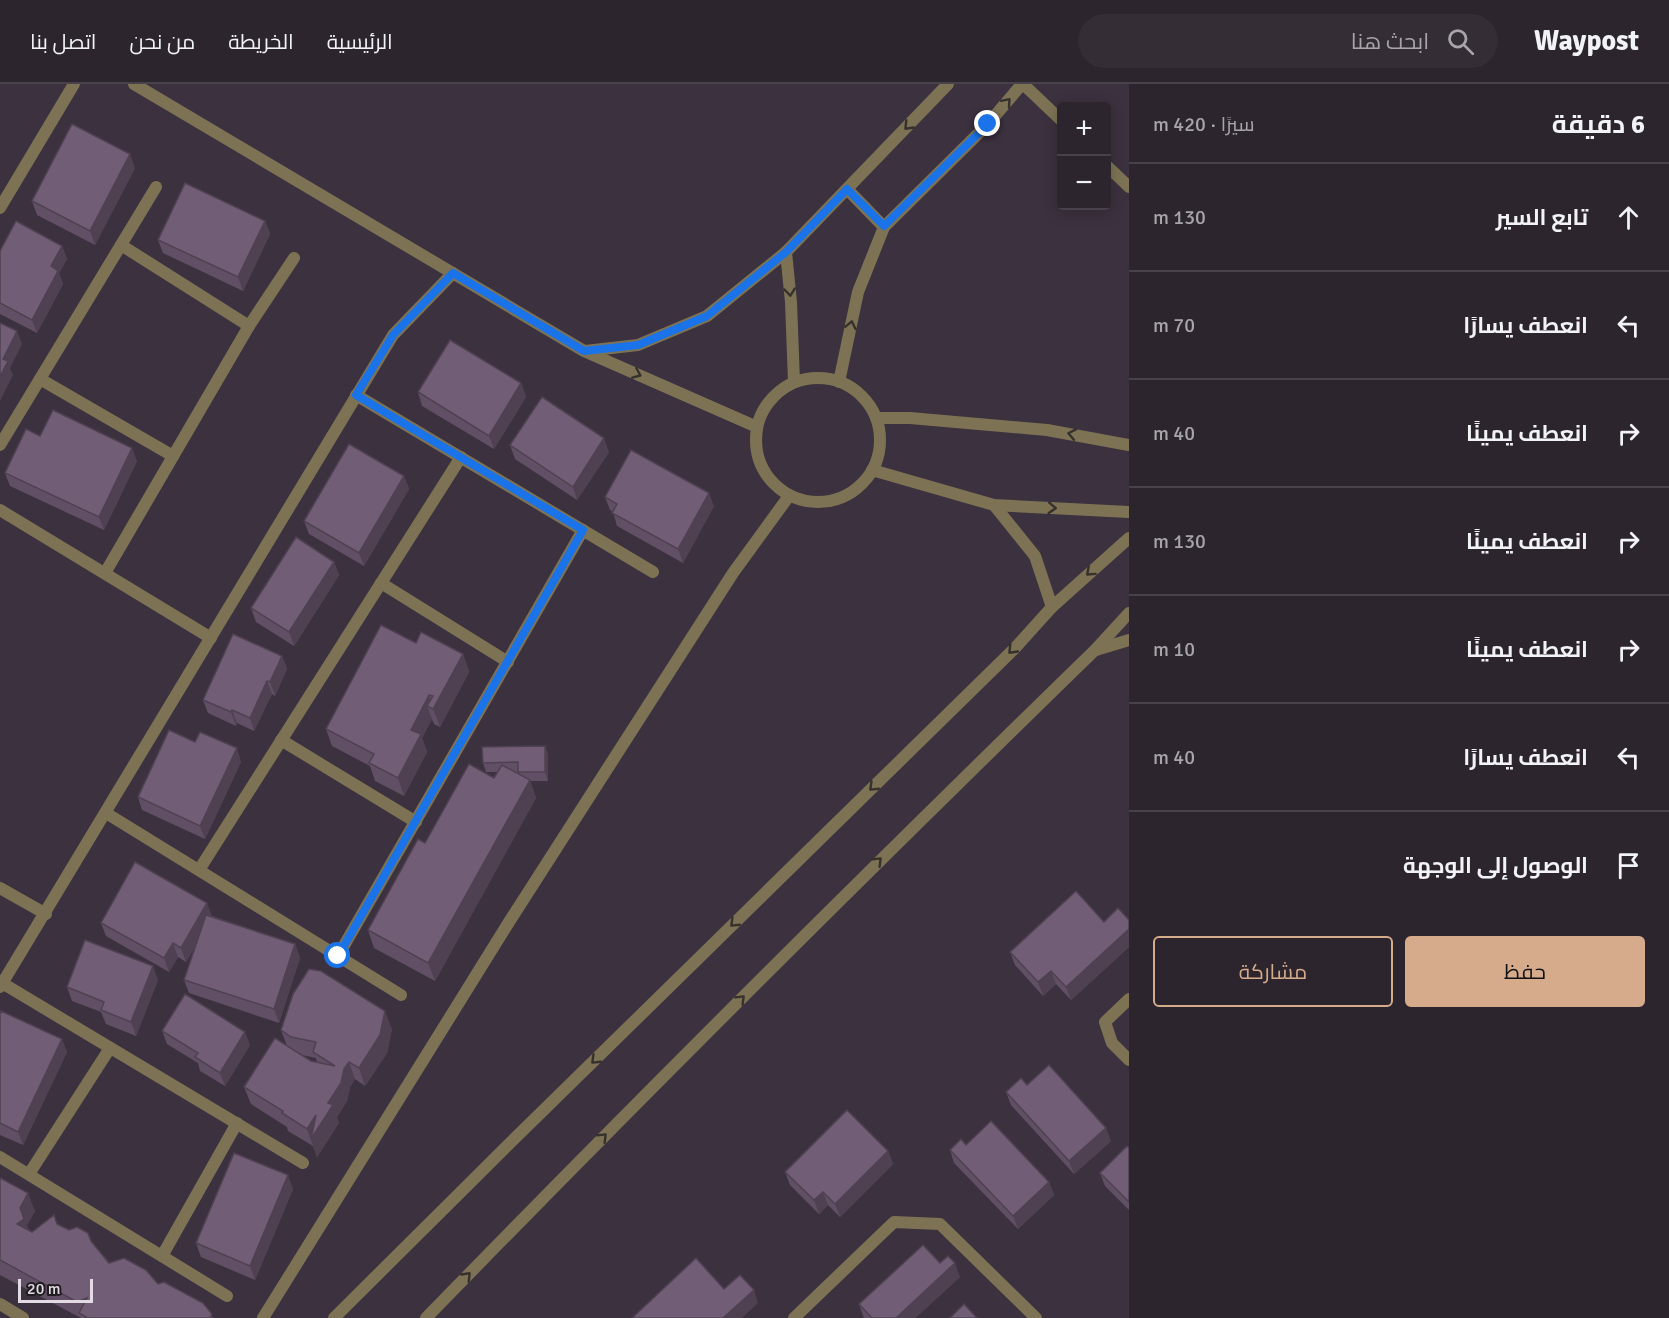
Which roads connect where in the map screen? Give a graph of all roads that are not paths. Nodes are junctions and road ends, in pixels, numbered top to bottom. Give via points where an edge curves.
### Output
1 (74, 84) edge
2 (134, 84) edge
3 (948, 84) edge
4 (1023, 84) edge
5 (1057, 116) edge
6 (1111, 169) edge
7 (6, 186) edge
8 (156, 187) dead end
9 (1129, 187) edge
10 (847, 189) junction
11 (0, 208) edge
12 (884, 226) junction
13 (121, 245) junction
14 (786, 252) junction
15 (294, 258) dead end
16 (453, 273) junction
17 (249, 326) junction
18 (584, 351) junction
19 (40, 379) junction
20 (794, 382) junction
21 (840, 382) junction
22 (356, 395) junction
23 (876, 418) junction
24 (757, 427) junction
25 (0, 445) edge
26 (1129, 445) edge
27 (173, 456) junction
28 (461, 457) junction
29 (872, 470) junction
30 (789, 496) junction
31 (994, 506) junction
32 (0, 510) edge
33 (1129, 512) edge
34 (583, 530) junction
35 (1129, 537) edge
36 (653, 572) dead end
37 (105, 573) junction
38 (381, 583) junction
39 (1052, 607) junction
40 (1129, 613) edge
41 (211, 639) junction
42 (1129, 640) edge
43 (1095, 650) junction
44 (508, 662) junction
45 (281, 740) junction
46 (106, 813) junction
47 (416, 822) junction
48 (199, 870) junction
49 (0, 888) edge
50 (46, 914) junction
51 (338, 956) junction
52 (1, 985) edge
53 (401, 995) dead end
54 (1129, 999) edge
55 (110, 1048) junction
56 (1129, 1060) edge
57 (237, 1123) junction
58 (0, 1157) edge
59 (303, 1163) dead end
60 (29, 1174) junction
61 (162, 1256) junction
62 (227, 1296) dead end
63 (0, 1304) edge
64 (23, 1318) edge
65 (263, 1318) edge
66 (334, 1318) edge
67 (426, 1318) edge
68 (794, 1318) edge
69 (1036, 1318) edge

1 - 7 street
2 - 16 street
3 -> 10 street
4 - 5 street
12 -> 4 street
6 - 9 street
7 - 11 street
8 - 13 street
10 - 12 street
10 - 14 street
21 -> 12 street via 858,292
13 - 17 street
13 - 19 street
14 - 18 street via 707,316 638,345
14 -> 20 street
15 - 17 street
16 - 18 street
16 - 22 street via 393,335
17 - 27 street
18 -> 24 street
19 - 25 street
19 - 27 street
20 - 21 street via 829,378
20 - 24 street via 766,404
21 - 23 street via 860,394
22 - 28 street
22 - 41 street
26 -> 23 street via 1047,430
23 - 29 street via 880,442
24 - 30 street via 757,455 764,472
27 - 37 street
28 - 34 street
28 - 38 street
29 - 30 street via 842,498 807,502
29 - 31 street
30 - 65 street via 733,573 509,922
31 -> 33 street
31 - 39 street via 1035,556
32 - 37 street
34 - 36 street
34 - 44 street
35 -> 39 street
37 - 41 street
38 - 44 street
38 - 45 street
39 -> 66 street via 1015,648
40 - 43 street
41 - 46 street
42 - 43 street
67 -> 43 street via 879,860
44 - 47 street
45 - 47 street
45 - 48 street
46 - 48 street
46 - 50 street
47 - 51 street
48 - 51 street
49 - 50 street
50 - 52 street
51 - 53 street
52 - 55 street
54 - 56 street via 1105,1022 1112,1043
55 - 57 street
55 - 60 street
57 - 59 street
57 - 61 street
58 - 60 street
60 - 61 street
61 - 62 street
63 - 64 street
68 - 69 street via 894,1222 940,1224

